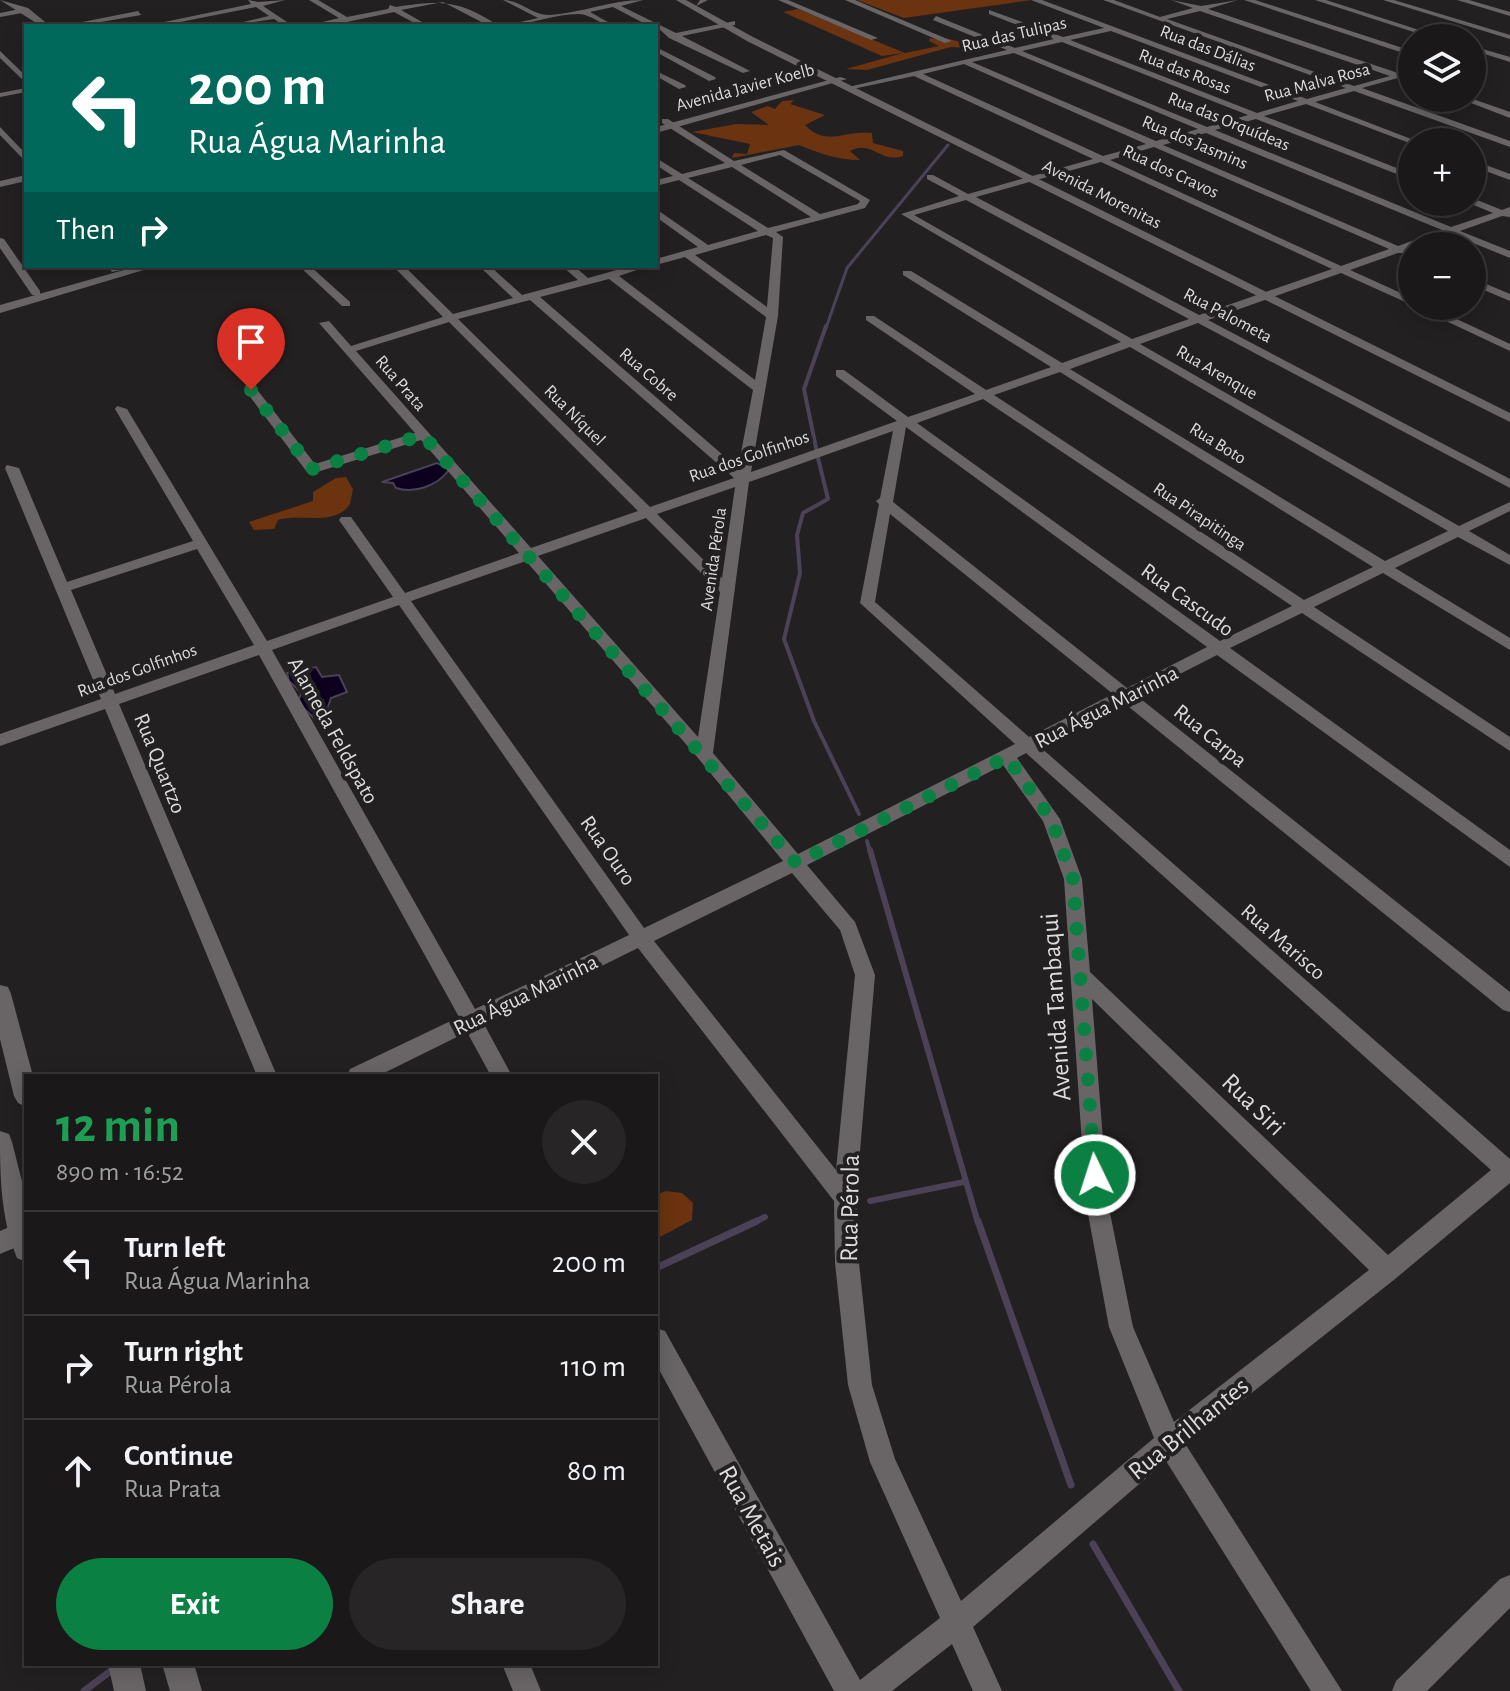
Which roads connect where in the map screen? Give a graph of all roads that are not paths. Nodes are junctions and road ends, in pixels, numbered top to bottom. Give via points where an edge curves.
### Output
1 (2, 0) edge
2 (281, 0) edge
3 (313, 0) edge
4 (377, 0) edge
5 (444, 0) edge
6 (507, 0) edge
7 (572, 0) edge
8 (634, 0) edge
9 (680, 0) edge
10 (782, 0) edge
11 (849, 0) edge
12 (1035, 0) edge
13 (1107, 0) edge
14 (1175, 0) edge
15 (1234, 0) edge
16 (1248, 0) edge
17 (1319, 0) edge
18 (1387, 0) edge
19 (1461, 0) edge
20 (698, 1) edge
21 (253, 2) edge
22 (614, 5) junction
23 (394, 9) junction
24 (1200, 9) junction
25 (25, 10) junction
26 (587, 10) junction
27 (992, 12) dead end
28 (138, 13) dead end
29 (1510, 14) edge
30 (0, 15) edge
31 (275, 17) junction
32 (549, 18) junction
33 (936, 18) dead end
34 (1159, 18) junction
35 (345, 19) junction
36 (43, 24) edge
37 (77, 24) edge
38 (158, 24) edge
39 (240, 24) edge
40 (286, 24) edge
41 (320, 24) edge
42 (353, 24) edge
43 (421, 24) edge
44 (491, 24) edge
45 (526, 24) edge
46 (564, 24) edge
47 (608, 24) edge
48 (652, 24) edge
49 (728, 24) junction
50 (1398, 25) edge
51 (658, 27) edge
52 (1112, 29) junction
53 (674, 35) junction
54 (1510, 37) edge
55 (874, 38) dead end
56 (658, 39) edge
57 (1062, 40) junction
58 (948, 41) dead end
59 (1510, 43) edge
60 (1486, 48) edge
61 (1398, 49) edge
62 (658, 50) edge
63 (1016, 51) junction
64 (0, 53) edge
65 (1486, 54) edge
66 (1510, 60) edge
67 (965, 62) junction
68 (746, 71) dead end
69 (915, 73) junction
70 (658, 74) edge
71 (1398, 76) joint
72 (24, 79) edge
73 (712, 79) dead end
74 (842, 82) junction
75 (682, 87) dead end
76 (1355, 88) junction
77 (24, 90) edge
78 (0, 95) edge
79 (1306, 101) junction
80 (1486, 106) edge
81 (1510, 115) edge
82 (1255, 116) junction
83 (662, 125) edge
84 (1206, 129) junction
85 (0, 130) edge
86 (1398, 136) edge
87 (1153, 143) junction
88 (1510, 144) edge
89 (24, 157) edge
90 (1099, 158) junction
91 (658, 162) edge
92 (733, 164) junction
93 (1486, 168) edge
94 (1398, 172) edge
95 (1033, 176) junction
96 (680, 177) junction
97 (930, 177) dead end
98 (1510, 177) edge
99 (24, 178) edge
100 (658, 182) edge
101 (0, 184) edge
102 (967, 196) junction
103 (1486, 206) edge
104 (658, 213) edge
105 (1508, 213) edge
106 (906, 214) joint
107 (819, 218) junction
108 (1451, 230) junction
109 (770, 231) junction
110 (1445, 232) edge
111 (0, 241) edge
112 (707, 249) junction
113 (1398, 249) joint
114 (687, 254) junction
115 (1510, 255) edge
116 (658, 261) edge
117 (114, 268) edge
118 (143, 268) edge
119 (306, 268) edge
120 (400, 268) edge
121 (487, 268) edge
122 (570, 268) edge
123 (636, 268) edge
124 (1343, 270) junction
125 (907, 273) dead end
126 (611, 275) junction
127 (586, 281) junction
128 (1486, 287) edge
129 (36, 293) junction
130 (1270, 294) junction
131 (1398, 296) edge
132 (526, 298) junction
133 (1510, 298) edge
134 (346, 304) dead end
135 (0, 306) edge
136 (772, 316) junction
137 (451, 318) junction
138 (870, 318) dead end
139 (1198, 319) junction
140 (1450, 320) edge
141 (325, 323) dead end
142 (1131, 343) junction
143 (1510, 348) edge
144 (349, 350) junction
145 (1061, 367) junction
146 (840, 373) dead end
147 (758, 388) junction
148 (251, 390) dead end
149 (987, 394) junction
150 (1510, 408) edge
151 (121, 409) dead end
152 (1510, 418) edge
153 (904, 425) junction
154 (423, 435) junction
155 (12, 468) dead end
156 (743, 479) junction
157 (1510, 484) edge
158 (883, 501) junction
159 (1510, 506) edge
160 (647, 511) junction
161 (346, 520) dead end
162 (1458, 531) junction
163 (202, 543) junction
164 (528, 554) junction
165 (1510, 561) edge
166 (1385, 568) junction
167 (63, 588) junction
168 (726, 590) junction
169 (402, 599) junction
170 (1305, 608) junction
171 (1510, 645) edge
172 (263, 647) junction
173 (1218, 648) junction
174 (1128, 695) junction
175 (112, 701) junction
176 (0, 740) edge
177 (1510, 745) edge
178 (1017, 752) junction
179 (704, 754) junction
180 (1510, 860) edge
181 (796, 863) junction
182 (641, 938) junction
183 (1082, 977) junction
184 (0, 994) edge
185 (1510, 1004) edge
186 (471, 1020) junction
187 (266, 1074) edge
188 (361, 1074) edge
189 (501, 1074) edge
190 (24, 1088) edge
191 (0, 1142) edge
192 (1509, 1170) edge
193 (845, 1198) junction
194 (19, 1239) edge
195 (1387, 1271) junction
196 (658, 1344) edge
197 (1169, 1442) junction
198 (1510, 1589) edge
199 (957, 1623) junction
200 (124, 1666) edge
201 (517, 1666) edge
202 (130, 1691) edge
203 (527, 1691) edge
204 (850, 1691) edge
205 (869, 1691) edge
206 (988, 1691) edge
207 (1328, 1691) edge
208 (1406, 1691) edge

1 - 25 main road
2 - 21 street
3 - 35 street
4 - 23 street
5 - 23 street
5 - 44 street
6 - 32 street
7 - 26 street
8 - 22 street
9 - 49 main road, Avenida Morenitas
10 - 55 street
11 - 58 street
12 - 52 street, Rua das Dálias
13 - 34 street
14 - 24 street
15 - 24 street, Rua das Tulipas
16 - 61 street
17 - 50 street
18 - 54 street
19 - 29 street
20 - 49 main road, Avenida Morenitas
21 - 31 street
21 - 38 street
22 - 26 street
22 - 48 street
23 - 35 street
23 - 43 street
24 - 34 street, Rua das Tulipas
24 - 71 street
25 - 30 street
25 - 36 main road
26 - 32 street
26 - 47 street
27 - 57 street, Rua das Rosas
28 - 37 street
31 - 39 street
31 - 40 street
32 - 45 street
32 - 46 street
33 - 63 street, Rua das Orquídeas
34 - 52 street, Rua das Tulipas
34 - 76 street
35 - 41 street
35 - 42 street
49 - 53 street
49 - 74 main road, Avenida Morenitas
51 - 53 street
52 - 57 street, Rua das Tulipas
52 - 79 street, Rua das Dálias
53 - 56 street
53 - 68 street
57 - 63 street, Rua das Tulipas
57 - 82 street, Rua das Rosas
59 - 60 street
62 - 73 street
63 - 67 street, Rua das Tulipas
63 - 84 street, Rua das Orquídeas
64 - 72 street
65 - 66 street
67 - 69 street, Rua das Tulipas
67 - 87 street, Rua dos Jasmins
69 - 74 street, Rua das Tulipas
69 - 90 street, Rua dos Cravos
70 - 75 street
71 - 76 street, Rua Malva Rosa
74 - 83 main road, Avenida Javier Koelb
74 - 95 main road, Avenida Morenitas
76 - 79 street, Rua Malva Rosa
76 - 88 street
77 - 78 street
79 - 82 street, Rua Malva Rosa
79 - 86 street, Rua das Dálias
80 - 81 street
82 - 84 street, Rua Malva Rosa
82 - 94 street, Rua das Rosas
83 - 92 street
84 - 87 street, Rua Malva Rosa
84 - 108 street, Rua das Orquídeas
85 - 89 street
87 - 90 street, Rua Malva Rosa
87 - 113 street, Rua dos Jasmins
90 - 95 street, Rua Malva Rosa
90 - 124 street, Rua dos Cravos
91 - 96 street
92 - 96 street
92 - 107 street
92 - 107 street via 781,152 865,200 862,206
93 - 98 street
95 - 102 street, Rua Malva Rosa
95 - 130 main road, Avenida Morenitas
96 - 100 street
96 - 109 street
97 - 102 street, Rua Palometa
99 - 101 street
102 - 106 street, Rua Malva Rosa
102 - 139 street, Rua Palometa
103 - 105 street
104 - 112 street
105 - 108 street, Rua dos Golfinhos
106 - 142 street, Rua Arenque
107 - 109 street
108 - 110 street, Rua dos Golfinhos
108 - 115 street, Rua das Orquídeas
109 - 112 street
109 - 136 street, Avenida Pérola via 778,237
111 - 129 street
112 - 114 street
113 - 124 street, Rua dos Golfinhos
114 - 116 street
114 - 136 street
117 - 129 main road
118 - 135 main road
119 - 134 street
120 - 137 street, Rua Níquel
121 - 132 street, Rua Cobre
122 - 127 street
123 - 126 street
124 - 130 street, Rua dos Golfinhos
124 - 131 street, Rua dos Cravos
125 - 145 street, Rua Boto
126 - 127 street
126 - 147 street
127 - 132 street
128 - 133 street
129 - 135 main road
130 - 139 street, Rua dos Golfinhos
130 - 150 main road, Avenida Morenitas
130 - 152 main road, Avenida Morenitas
132 - 137 street
132 - 156 street, Rua Cobre
136 - 147 street, Avenida Pérola
137 - 144 street
137 - 160 street, Rua Níquel
138 - 149 street, Rua Pirapitinga
139 - 142 street, Rua dos Golfinhos
139 - 157 street, Rua Palometa
140 - 143 street
141 - 144 street, Rua Prata
142 - 145 street, Rua dos Golfinhos
142 - 162 street, Rua Arenque
144 - 154 street, Rua Prata
145 - 149 street, Rua dos Golfinhos
145 - 166 street, Rua Boto
146 - 153 street, Rua Cascudo
147 - 156 street, Avenida Pérola
148 - 154 street via 312,469
149 - 153 street, Rua dos Golfinhos
149 - 170 street, Rua Pirapitinga
151 - 163 street, Alameda Feldspato
153 - 156 street, Rua dos Golfinhos
153 - 158 street, Avenida Tambaqui
153 - 173 street, Rua Cascudo
154 - 164 street, Rua Prata
155 - 167 street, Rua Quartzo
156 - 160 street, Rua dos Golfinhos
156 - 168 street, Avenida Pérola
158 - 174 street, Rua Carpa
158 - 178 street, Avenida Tambaqui via 867,603
159 - 162 street, Rua Água Marinha
160 - 164 street, Rua dos Golfinhos
160 - 168 street, Rua Níquel
161 - 169 street, Rua Ouro
162 - 165 street, Rua Arenque
162 - 166 street, Rua Água Marinha
163 - 167 street
163 - 172 street, Alameda Feldspato
164 - 169 street, Rua dos Golfinhos
164 - 179 street, Rua Prata
166 - 170 street, Rua Água Marinha
166 - 171 street, Rua Boto
167 - 175 street, Rua Quartzo
168 - 179 street, Avenida Pérola
169 - 172 street, Rua dos Golfinhos
169 - 182 street, Rua Ouro
170 - 173 street, Rua Água Marinha
170 - 177 street, Rua Pirapitinga
172 - 175 street, Rua dos Golfinhos
172 - 186 street, Alameda Feldspato
173 - 174 street, Rua Água Marinha
173 - 180 street, Rua Cascudo
174 - 178 street, Rua Água Marinha
174 - 185 street, Rua Carpa
175 - 176 street, Rua dos Golfinhos
175 - 187 street, Rua Quartzo
178 - 181 street, Rua Água Marinha
178 - 183 street, Avenida Tambaqui via 1051,819 1073,879
178 - 192 street, Rua Marisco
179 - 181 street, Rua Pérola
181 - 182 street, Rua Água Marinha
181 - 193 street, Rua Pérola via 848,927 865,975
182 - 186 street, Rua Água Marinha
182 - 193 street, Rua Ouro
183 - 195 street, Rua Siri
183 - 197 street, Avenida Tambaqui via 1097,1203 1121,1327
184 - 190 main road
186 - 188 street, Rua Água Marinha
186 - 189 street, Alameda Feldspato
191 - 194 main road
192 - 195 street, Rua Brilhantes
193 - 199 street, Rua Pérola via 860,1385 883,1462
195 - 197 street, Rua Brilhantes
196 - 204 street, Rua Metais
197 - 199 street, Rua Brilhantes
197 - 207 street, Avenida Tambaqui
198 - 208 street
199 - 205 street, Rua Brilhantes
199 - 206 street, Rua Pérola
200 - 202 main road
201 - 203 street

